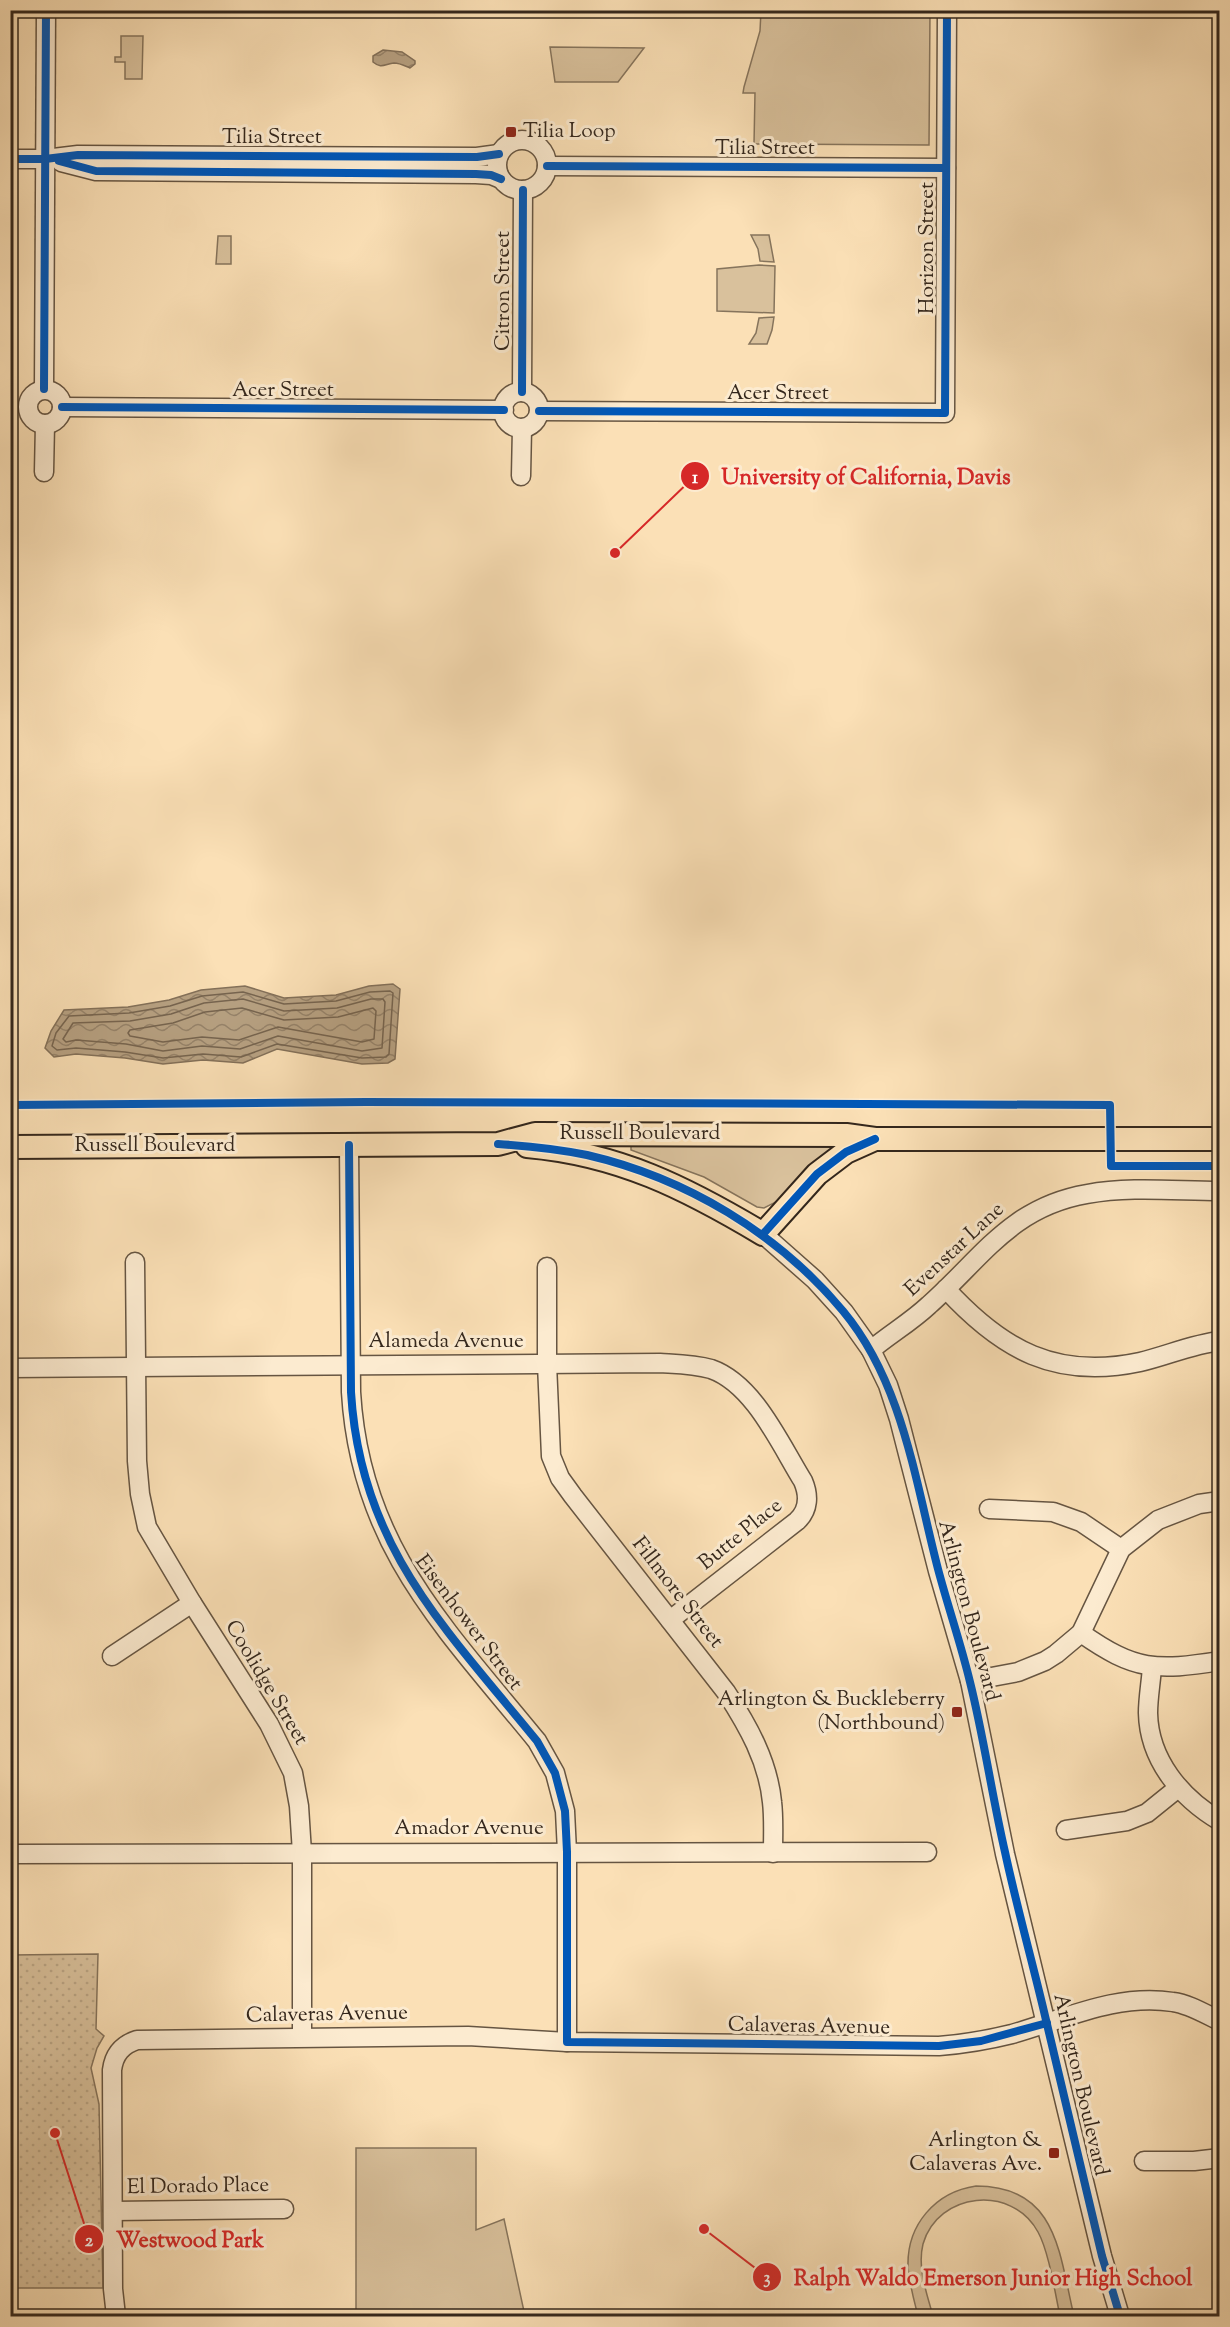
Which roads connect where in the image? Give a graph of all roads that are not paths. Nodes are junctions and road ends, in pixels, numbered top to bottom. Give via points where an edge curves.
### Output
1 (46, 10) edge
2 (947, 10) edge
3 (499, 154) junction
4 (10, 159) edge
5 (45, 159) junction
6 (547, 166) junction
7 (946, 168) junction
8 (501, 179) junction
9 (523, 190) junction
10 (44, 389) junction
11 (522, 393) junction
12 (19, 407) edge
13 (62, 407) junction
14 (504, 410) junction
15 (539, 411) junction
16 (945, 413) joint
17 (45, 424) junction
18 (522, 428) junction
19 (44, 472) dead end
20 (521, 476) dead end
21 (874, 1139) junction
22 (1220, 1139) edge
23 (498, 1143) junction
24 (349, 1145) junction
25 (10, 1147) edge
26 (1220, 1191) edge
27 (763, 1234) junction
28 (135, 1262) dead end
29 (547, 1267) dead end
30 (946, 1289) junction
31 (1220, 1341) edge
32 (871, 1350) junction
33 (546, 1364) junction
34 (350, 1365) junction
35 (137, 1366) junction
36 (10, 1368) edge
37 (1220, 1501) edge
38 (807, 1503) joint
39 (989, 1509) dead end
40 (1121, 1549) junction
41 (192, 1604) junction
42 (670, 1620) junction
43 (1081, 1633) junction
44 (112, 1656) dead end
45 (1220, 1661) edge
46 (1152, 1667) junction
47 (970, 1681) junction
48 (1178, 1788) junction
49 (1220, 1821) edge
50 (1066, 1830) dead end
51 (567, 1852) junction
52 (773, 1852) junction
53 (927, 1852) dead end
54 (302, 1853) junction
55 (10, 1854) edge
56 (1220, 2021) edge
57 (1047, 2023) junction
58 (302, 2037) junction
59 (567, 2042) junction
60 (1220, 2158) edge
61 (1144, 2161) dead end
62 (284, 2209) dead end
63 (113, 2211) junction
64 (116, 2316) edge
65 (1120, 2316) edge

1 - 5 street
2 - 7 street, Horizon Street
3 - 5 street, Tilia Street via 78,155
3 - 6 street via 511,142 528,141 542,150
3 - 8 street
4 - 5 street, Tilia Street
5 - 8 street, Tilia Street via 96,171 477,174
5 - 10 street
6 - 7 street, Tilia Street
6 - 9 street via 537,185
7 - 16 street, Horizon Street
8 - 9 street
9 - 11 street, Citron Street
10 - 12 street
10 - 13 street via 57,394
11 - 14 street via 511,396
11 - 15 street via 536,400
12 - 17 street
13 - 14 street, Acer Street
13 - 17 street via 58,417
14 - 18 street via 507,420
15 - 16 street, Acer Street
15 - 18 street via 532,424
17 - 19 street
18 - 20 street
21 - 22 main road, Russell Boulevard
21 - 23 main road, Russell Boulevard via 846,1135 535,1134
21 - 27 main road, Russell Boulevard via 824,1167
23 - 24 main road, Russell Boulevard
23 - 27 main road, Arlington Boulevard via 550,1148 651,1174 706,1200
24 - 25 main road, Russell Boulevard
24 - 34 street, Eisenhower Street
26 - 30 street, Evenstar Lane via 1110,1191 1085,1194 1038,1210 994,1239
27 - 32 street, Arlington Boulevard via 830,1296
28 - 35 street, Coolidge Street
29 - 33 street, Fillmore Street
30 - 31 street via 1010,1346 1065,1364 1113,1367
30 - 32 street, Evenstar Lane
32 - 47 street, Arlington Boulevard via 899,1419
33 - 34 street, Alameda Avenue
33 - 38 street, Alameda Avenue via 688,1365 729,1378 745,1391 762,1414 803,1481
33 - 42 street, Fillmore Street via 551,1456 560,1478
34 - 35 street, Alameda Avenue
34 - 51 street, Eisenhower Street via 357,1450 387,1540 425,1602 549,1760 563,1799
35 - 36 street, Alameda Avenue
35 - 41 street, Coolidge Street via 137,1461 147,1527
37 - 40 street via 1179,1510 1158,1520
38 - 42 street, Butte Place via 797,1521
39 - 40 street via 1040,1510 1066,1516
40 - 43 street
41 - 44 street
41 - 54 street, Coolidge Street via 269,1724 293,1773
42 - 52 street, Fillmore Street via 726,1692 755,1740 772,1801
43 - 46 street via 1119,1656
43 - 47 street via 1056,1654 1032,1667
45 - 46 street via 1175,1668
46 - 48 street via 1148,1713 1152,1738
47 - 57 street, Arlington Boulevard via 1005,1854
48 - 49 street
48 - 50 street via 1147,1813 1127,1821
51 - 52 street, Amador Avenue
51 - 54 street, Amador Avenue
51 - 59 street, Eisenhower Street
52 - 53 street, Amador Avenue
54 - 55 street, Amador Avenue
54 - 58 street, Coolidge Street
56 - 57 street, Calaveras Avenue via 1175,2002 1144,1999
57 - 59 street, Calaveras Avenue via 981,2041 939,2046
57 - 65 street, Arlington Boulevard
58 - 59 street, Calaveras Avenue via 468,2036
58 - 63 street, Calaveras Avenue via 144,2040 125,2045 112,2064
60 - 61 street
62 - 63 street, El Dorado Place
63 - 64 street

